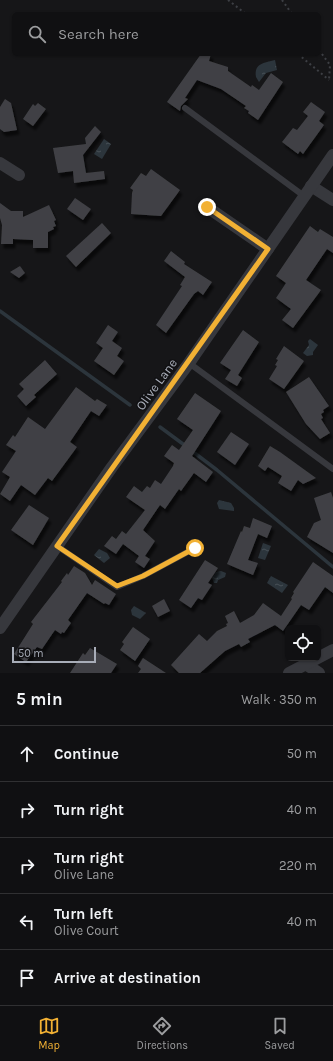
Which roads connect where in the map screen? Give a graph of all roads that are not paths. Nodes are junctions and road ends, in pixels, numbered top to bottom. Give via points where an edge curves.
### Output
1 (185, 108) dead end
2 (333, 155) edge
3 (0, 163) edge
4 (19, 175) dead end
5 (312, 186) junction
6 (304, 196) junction
7 (333, 200) edge
8 (207, 207) dead end
9 (268, 249) junction
10 (189, 363) junction
11 (333, 469) edge
12 (57, 546) junction
13 (195, 548) dead end
14 (0, 628) edge
15 (333, 650) edge
16 (307, 665) junction
17 (290, 673) edge
18 (319, 673) edge

1 - 6 lane
2 - 5 street, Olive Lane
3 - 4 street
5 - 6 street, Olive Lane
5 - 7 street
6 - 9 street, Olive Lane
8 - 9 street
9 - 10 street, Olive Lane
10 - 11 lane
10 - 12 street, Olive Lane
12 - 13 lane via 117,586 143,576
12 - 14 street, Olive Lane
15 - 16 street
16 - 17 street
16 - 18 street

